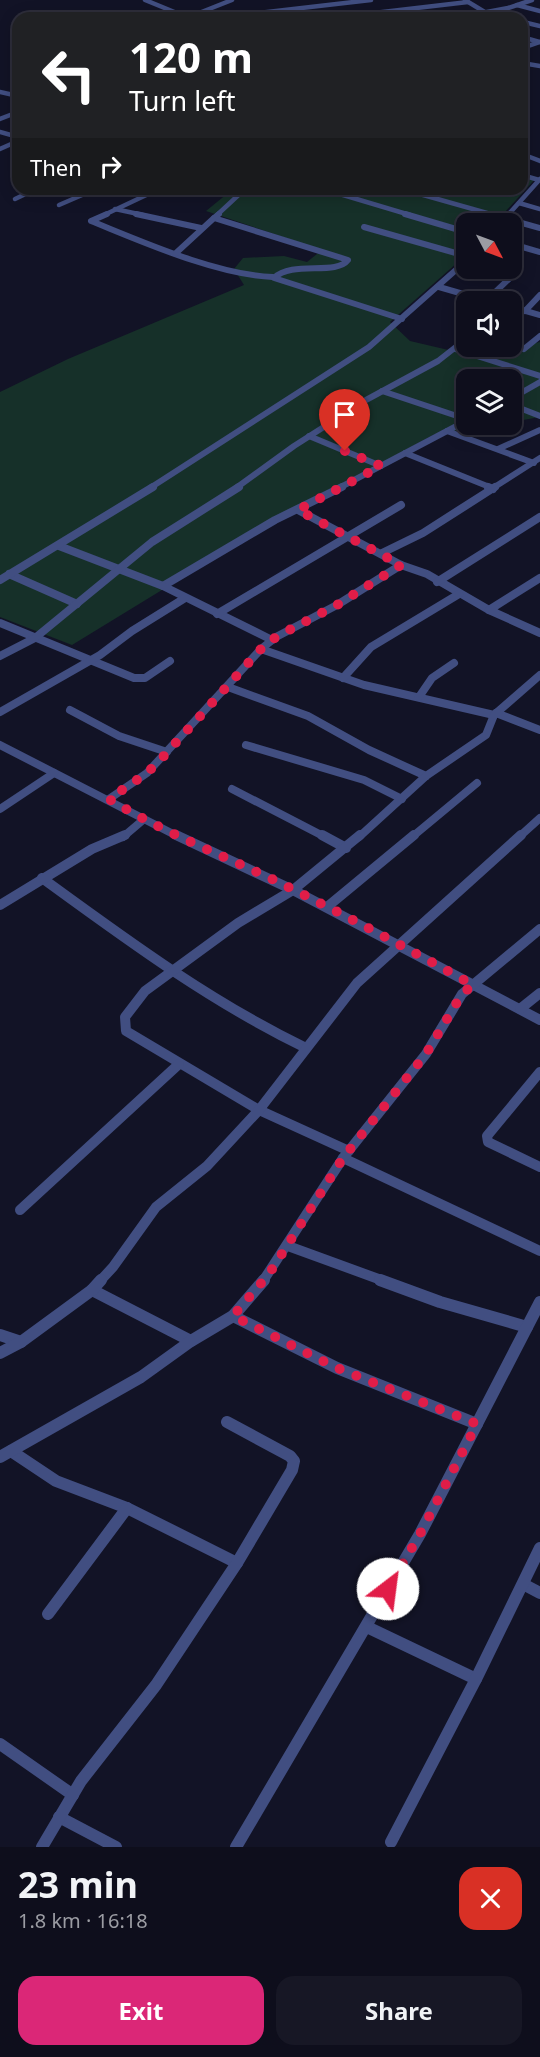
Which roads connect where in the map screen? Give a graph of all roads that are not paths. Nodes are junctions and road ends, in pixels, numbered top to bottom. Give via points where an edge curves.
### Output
1 (145, 0) edge
2 (232, 0) edge
3 (371, 0) edge
4 (532, 0) edge
5 (467, 1) edge
6 (406, 4) dead end
7 (517, 5) junction
8 (411, 9) junction
9 (540, 11) edge
10 (174, 12) edge
11 (203, 12) edge
12 (268, 12) edge
13 (384, 12) edge
14 (488, 12) joint
15 (539, 182) edge
16 (528, 194) edge
17 (23, 195) edge
18 (82, 195) edge
19 (146, 195) edge
20 (239, 195) edge
21 (343, 195) edge
22 (420, 195) edge
23 (527, 195) edge
24 (15, 199) dead end
25 (519, 203) junction
26 (59, 205) dead end
27 (116, 209) junction
28 (540, 209) edge
29 (475, 213) edge
30 (511, 213) edge
31 (214, 218) junction
32 (522, 225) edge
33 (363, 226) dead end
34 (201, 228) junction
35 (540, 228) edge
36 (456, 229) edge
37 (522, 247) edge
38 (540, 252) edge
39 (176, 253) junction
40 (456, 256) edge
41 (456, 270) edge
42 (273, 277) junction
43 (510, 279) edge
44 (439, 288) junction
45 (499, 291) edge
46 (456, 292) edge
47 (540, 295) edge
48 (522, 310) edge
49 (525, 311) junction
50 (540, 315) edge
51 (402, 320) junction
52 (540, 336) edge
53 (455, 349) joint
54 (524, 349) dead end
55 (540, 376) edge
56 (540, 382) edge
57 (382, 391) junction
58 (522, 392) edge
59 (522, 409) edge
60 (540, 416) edge
61 (456, 417) edge
62 (456, 425) edge
63 (447, 430) junction
64 (540, 430) edge
65 (309, 436) junction
66 (498, 449) junction
67 (405, 453) junction
68 (537, 460) edge
69 (381, 466) junction
70 (493, 489) junction
71 (401, 505) dead end
72 (298, 510) junction
73 (540, 517) edge
74 (347, 537) junction
75 (59, 546) junction
76 (382, 553) junction
77 (401, 565) junction
78 (119, 570) junction
79 (9, 574) junction
80 (0, 580) edge
81 (538, 581) edge
82 (437, 582) junction
83 (163, 586) junction
84 (459, 594) junction
85 (185, 598) junction
86 (77, 604) junction
87 (489, 610) junction
88 (217, 614) junction
89 (0, 624) edge
90 (540, 633) edge
91 (35, 638) junction
92 (272, 640) junction
93 (261, 649) junction
94 (0, 656) edge
95 (91, 660) junction
96 (170, 661) dead end
97 (454, 663) dead end
98 (540, 675) edge
99 (343, 678) junction
100 (228, 687) junction
101 (419, 697) junction
102 (69, 710) dead end
103 (0, 712) edge
104 (495, 714) junction
105 (540, 730) edge
106 (246, 745) dead end
107 (0, 746) edge
108 (167, 752) junction
109 (54, 773) junction
110 (426, 776) junction
111 (477, 783) dead end
112 (232, 789) dead end
113 (109, 799) junction
114 (402, 799) junction
115 (2, 806) edge
116 (540, 818) edge
117 (143, 820) junction
118 (346, 848) junction
119 (42, 878) junction
120 (293, 890) junction
121 (0, 905) edge
122 (327, 907) junction
123 (540, 929) edge
124 (398, 943) junction
125 (170, 971) junction
126 (473, 985) junction
127 (540, 993) edge
128 (520, 1010) junction
129 (540, 1020) edge
130 (306, 1048) junction
131 (180, 1064) junction
132 (540, 1072) edge
133 (259, 1110) junction
134 (346, 1155) junction
135 (540, 1167) edge
136 (20, 1210) dead end
137 (288, 1246) junction
138 (540, 1251) edge
139 (92, 1290) junction
140 (540, 1302) edge
141 (233, 1316) junction
142 (527, 1327) junction
143 (0, 1335) edge
144 (191, 1341) junction
145 (21, 1342) junction
146 (0, 1353) edge
147 (227, 1422) dead end
148 (477, 1424) junction
149 (5, 1454) edge
150 (127, 1508) junction
151 (540, 1548) edge
152 (237, 1563) junction
153 (523, 1584) junction
154 (540, 1593) edge
155 (48, 1614) dead end
156 (367, 1626) junction
157 (476, 1678) junction
158 (0, 1744) edge
159 (73, 1795) junction
160 (59, 1817) junction
161 (392, 1842) dead end
162 (42, 1847) edge
163 (116, 1847) edge
164 (236, 1847) edge

1 - 10 street
2 - 11 street
3 - 12 street
4 - 7 street
5 - 8 street
5 - 14 street
6 - 8 street
7 - 9 street
7 - 14 street
8 - 13 street
15 - 16 street
17 - 24 street
18 - 26 street
19 - 27 street
20 - 31 street
21 - 36 street
22 - 29 street
23 - 25 street
25 - 28 street
25 - 30 street
27 - 34 street
27 - 39 street via 91,221
31 - 34 street
31 - 42 street via 348,260 345,264 293,269
32 - 35 street
33 - 40 street
34 - 39 street
37 - 38 street
39 - 42 street via 247,276
41 - 44 street
42 - 51 street
43 - 45 street
44 - 46 street
44 - 51 street
47 - 49 street
48 - 49 street
49 - 50 street
51 - 75 street via 369,347
52 - 54 street
53 - 55 street
53 - 57 street
56 - 58 street
57 - 61 street
57 - 65 street
59 - 60 street
62 - 63 street
63 - 66 street
63 - 67 street
64 - 66 street
65 - 69 street
65 - 78 street via 152,542
66 - 68 street
67 - 69 street
67 - 70 street
68 - 70 street
69 - 72 street
70 - 76 street via 423,533
71 - 74 street
72 - 74 street
72 - 83 street
73 - 82 street
74 - 76 street
74 - 88 street
75 - 78 street
75 - 79 street
76 - 77 street
77 - 82 street
77 - 92 street
78 - 83 street
78 - 86 street
79 - 80 street
79 - 86 street
81 - 87 street
82 - 84 street
83 - 85 street
84 - 87 street
84 - 99 street via 371,646
85 - 88 street
85 - 95 street
86 - 91 street
87 - 90 street
88 - 92 street
89 - 91 street
91 - 94 street
91 - 95 street
92 - 93 street
93 - 99 street
93 - 100 street
95 - 96 street via 140,681
95 - 103 street
97 - 101 street via 432,678
98 - 104 street
99 - 101 street
100 - 108 street
100 - 110 street via 308,716
101 - 104 street
102 - 108 street via 119,736
104 - 105 street
104 - 110 street via 486,735
106 - 114 street via 364,780
107 - 109 street
108 - 113 street via 147,773
109 - 113 street
109 - 115 street
110 - 114 street
111 - 122 street
112 - 118 street
113 - 117 street
114 - 118 street
116 - 124 street
117 - 119 street via 122,838 92,849
117 - 120 street
118 - 120 street
119 - 121 street
119 - 125 street
120 - 122 street
120 - 125 street
122 - 124 street
123 - 126 street
124 - 126 street
124 - 130 street via 352,989
125 - 130 street via 258,1025
125 - 131 street via 129,1009 126,1031
126 - 128 street
126 - 134 street via 462,994 426,1054
127 - 128 street
128 - 129 street
130 - 133 street
131 - 133 street
131 - 136 street
132 - 135 street via 487,1136 495,1147
133 - 134 street
133 - 139 street via 207,1166 156,1207 113,1268
134 - 137 street
134 - 138 street
137 - 141 street
137 - 142 street via 440,1302
139 - 144 street
139 - 145 street
140 - 142 street
141 - 144 street
141 - 148 street via 337,1368
142 - 148 street
143 - 145 street
144 - 149 street via 141,1377
145 - 146 street
147 - 152 street via 294,1461
148 - 156 street
149 - 150 street via 56,1481
150 - 152 street
150 - 155 street
151 - 153 street
152 - 159 street via 156,1685
153 - 154 street
153 - 157 street
156 - 157 street
156 - 164 street
157 - 161 street
158 - 159 street
159 - 160 street
160 - 162 street
160 - 163 street

